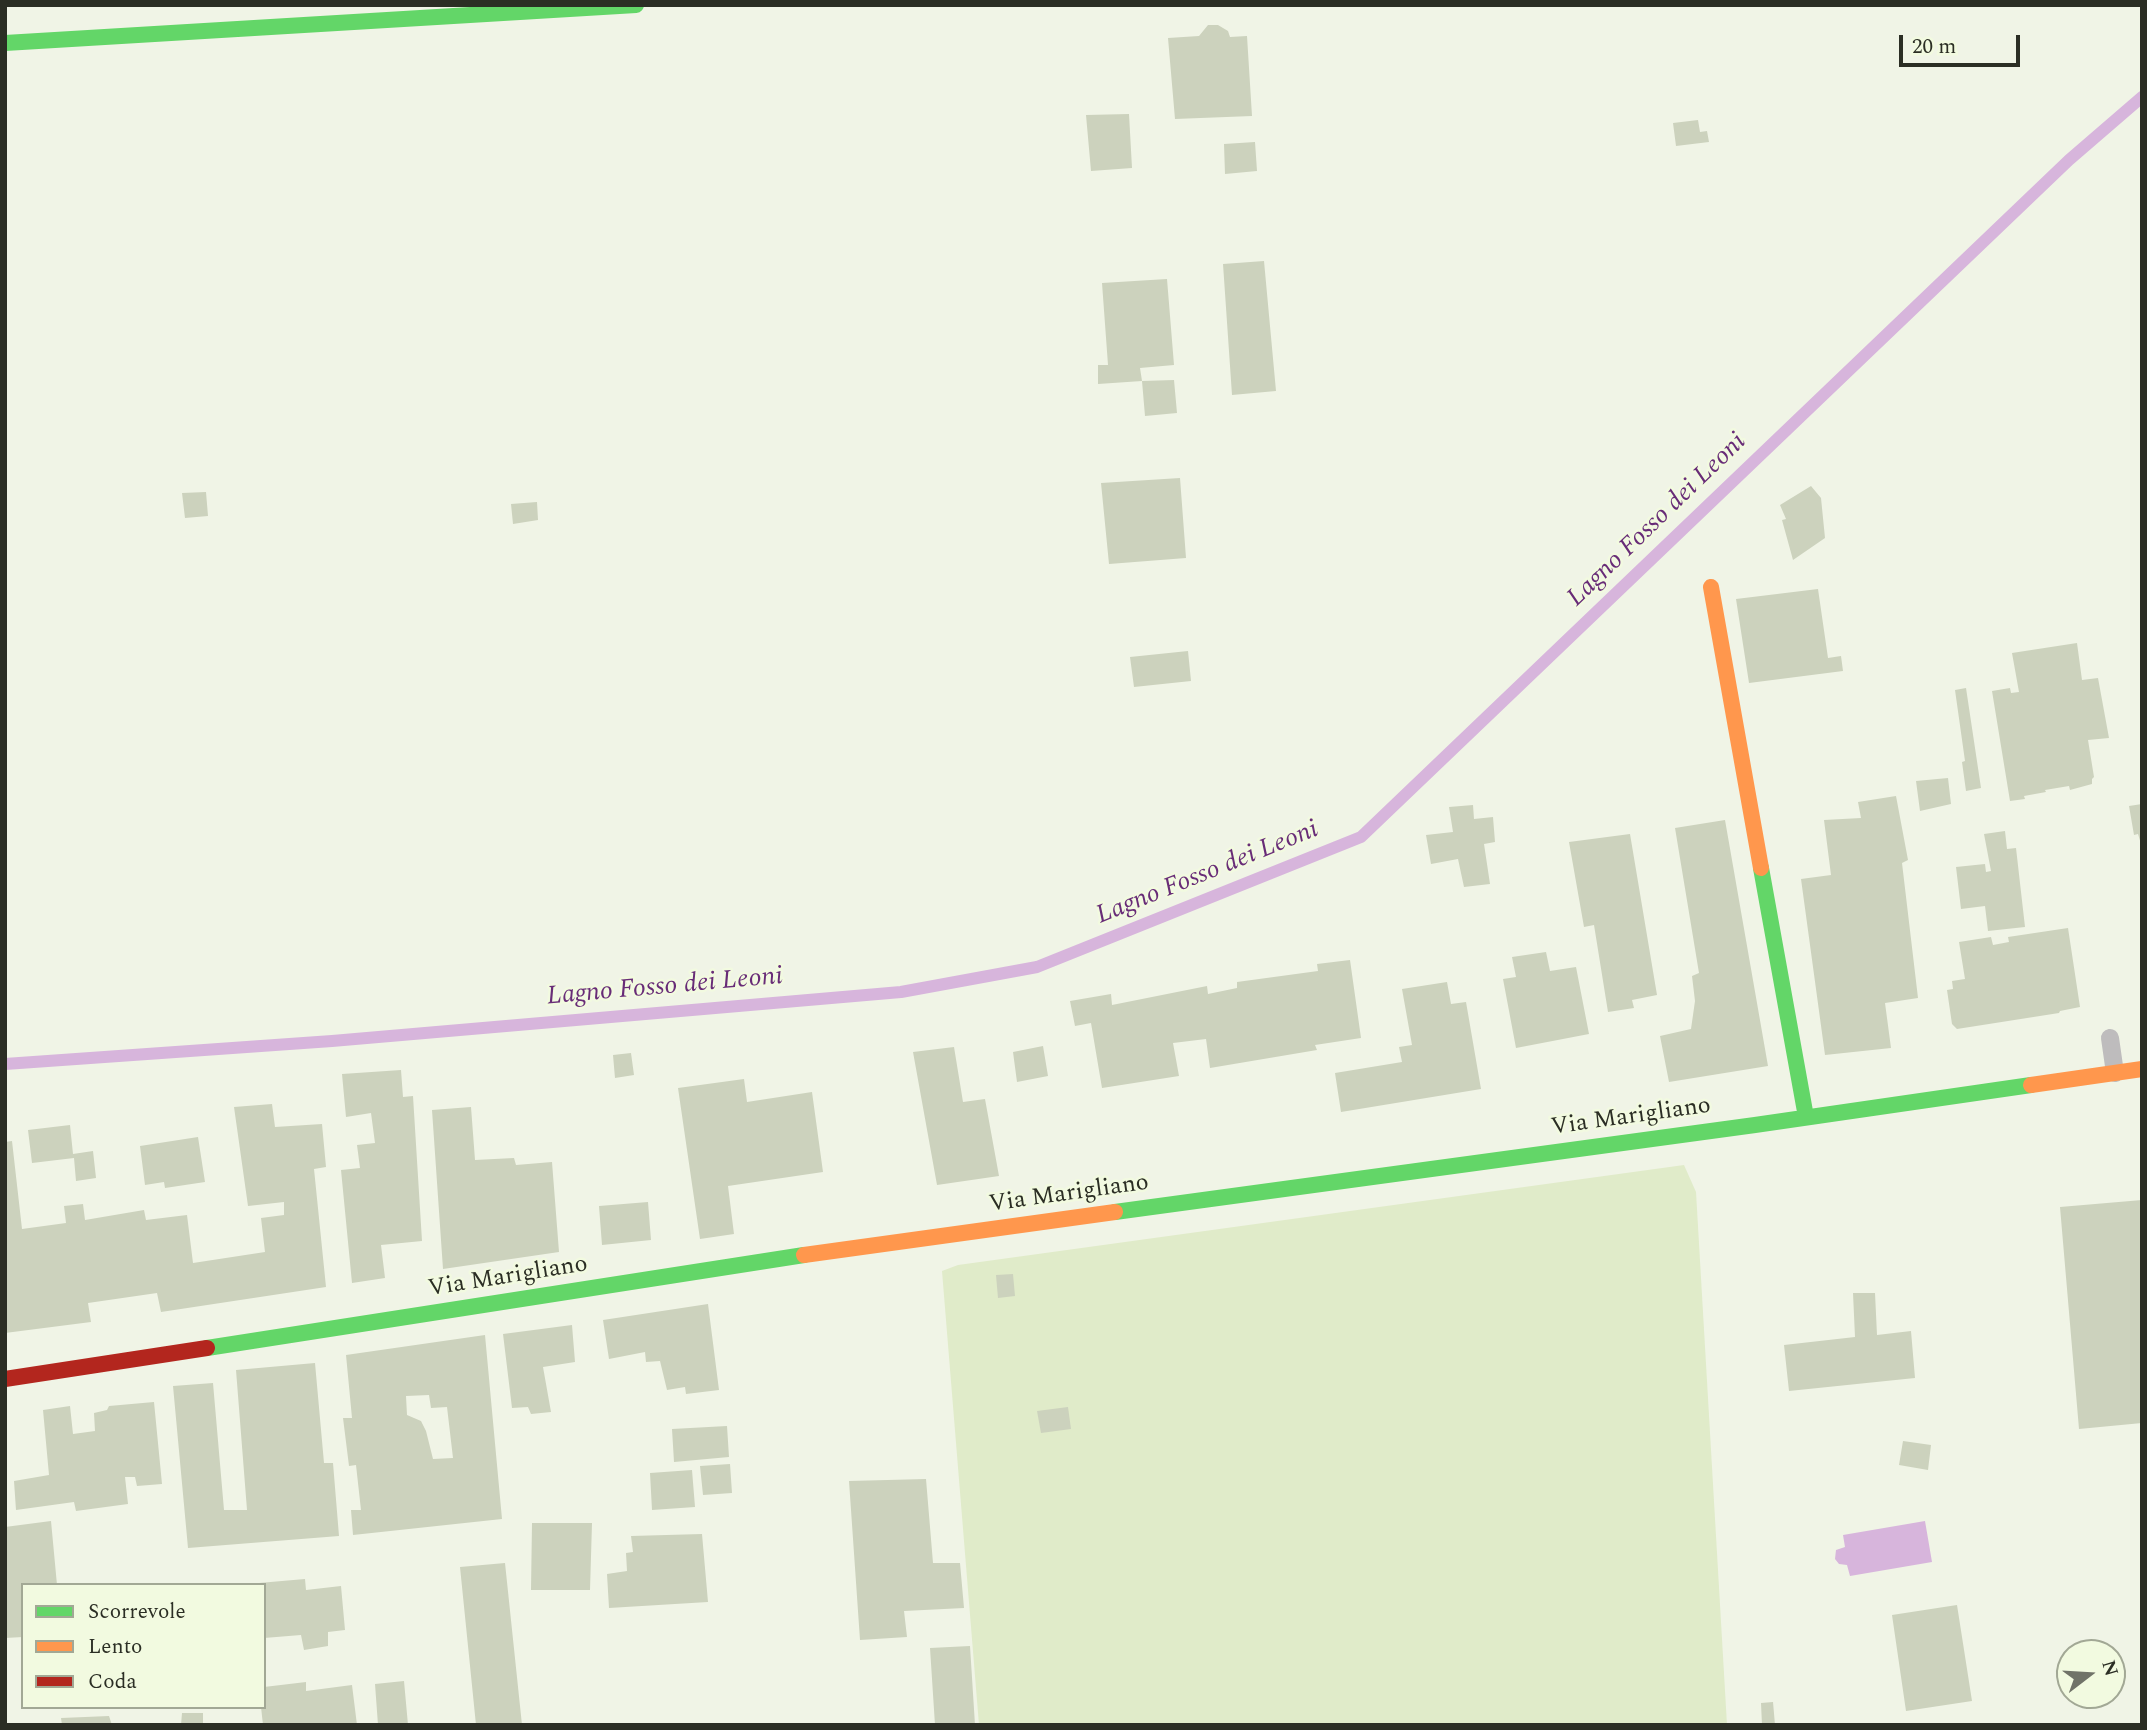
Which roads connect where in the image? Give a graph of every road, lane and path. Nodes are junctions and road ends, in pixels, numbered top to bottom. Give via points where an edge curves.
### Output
1 (636, 5) edge
2 (5, 43) edge
3 (1711, 587) dead end
4 (2110, 1038) dead end
5 (2142, 1069) edge
6 (2115, 1073) junction
7 (1805, 1117) junction
8 (5, 1379) edge

1 - 2 street
3 - 7 street
4 - 6 lane
5 - 6 street, Via Marigliano
6 - 7 street, Via Marigliano
7 - 8 street, Via Marigliano via 794,1256

